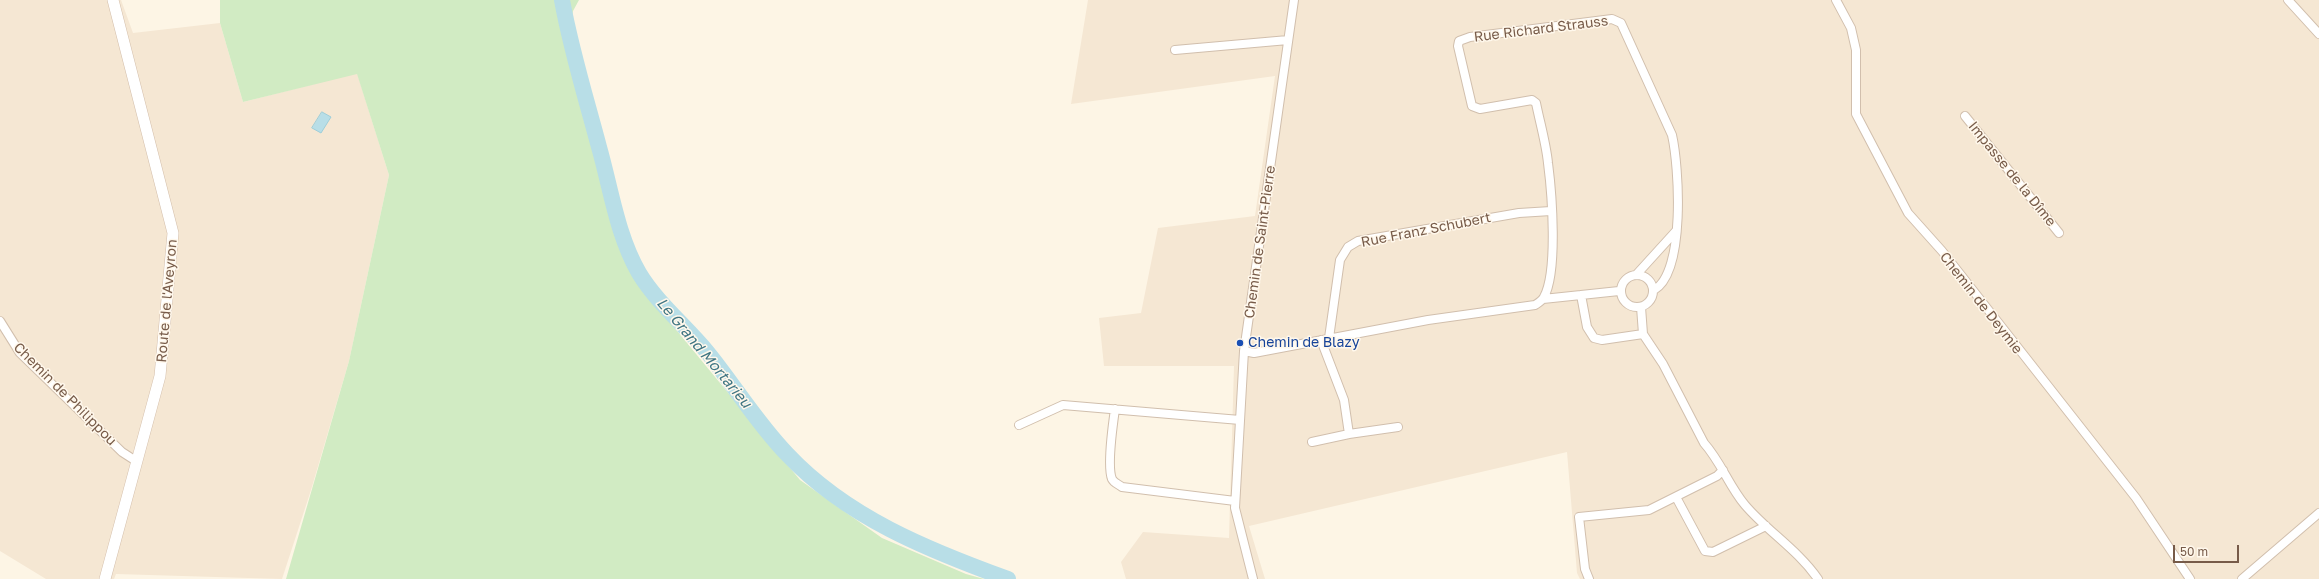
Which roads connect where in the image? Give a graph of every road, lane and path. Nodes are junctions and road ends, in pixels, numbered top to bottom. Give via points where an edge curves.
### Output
1 (113, 0) edge
2 (1294, 0) edge
3 (1836, 0) edge
4 (2288, 0) edge
5 (2319, 34) edge
6 (1288, 40) junction
7 (1175, 50) dead end
8 (1965, 116) dead end
9 (1551, 211) junction
10 (1676, 231) junction
11 (2059, 233) dead end
12 (1636, 275) junction
13 (1654, 290) junction
14 (1619, 291) junction
15 (1581, 295) junction
16 (1543, 300) junction
17 (1641, 307) junction
18 (0, 321) edge
19 (1643, 334) junction
20 (1325, 339) junction
21 (1244, 351) junction
22 (1115, 409) junction
23 (1240, 420) junction
24 (1019, 425) dead end
25 (1398, 427) dead end
26 (1349, 434) junction
27 (1312, 442) dead end
28 (136, 461) junction
29 (1723, 470) junction
30 (1676, 497) junction
31 (1235, 501) junction
32 (2319, 513) edge
33 (1766, 526) junction
34 (105, 579) edge
35 (1253, 579) edge
36 (1589, 579) edge
37 (1818, 579) edge
38 (2190, 579) edge
39 (2242, 579) edge

1 - 28 street, Route de l'Aveyron via 173,233 160,376
2 - 6 street, Chemin de Saint-Pierre
3 - 38 street, Chemin de Deymie via 1852,28 1856,50 1856,114 1908,213 1942,251 2136,498
4 - 5 street
6 - 7 street
6 - 21 street, Chemin de Saint-Pierre
8 - 11 street, Impasse de la Dîme
9 - 10 street, Rue Richard Strauss via 1548,162 1536,103 1532,100 1480,110 1472,106 1459,41 1470,37 1612,19 1621,23 1672,135 1679,203
9 - 16 street via 1551,267 1548,290
9 - 20 street, Rue Franz Schubert via 1519,213 1358,241 1348,247 1340,260
10 - 12 street
10 - 13 street, Rue Richard Strauss via 1670,264 1661,285
12 - 13 street via 1646,277 1652,282
12 - 14 street via 1625,282
13 - 17 street via 1652,296
14 - 15 street
14 - 17 street via 1626,305 1633,308
15 - 16 street
15 - 19 street via 1587,327 1594,338 1602,340
16 - 20 street via 1535,305 1428,320
17 - 19 street
18 - 28 street, Chemin de Philippou via 20,353 122,452
19 - 29 street via 1663,364 1704,443
20 - 21 street via 1254,353
20 - 26 street via 1344,400
21 - 23 street, Chemin de Saint-Pierre
22 - 23 street
22 - 24 street via 1063,405
22 - 31 street via 1111,447 1112,478 1116,483 1122,486
23 - 31 street, Chemin de Saint-Pierre
25 - 26 street
26 - 27 street
28 - 34 street, Route de l'Aveyron
29 - 30 street via 1717,476
29 - 33 street via 1744,504
30 - 33 street via 1706,551 1713,552
30 - 36 street via 1649,510 1579,517 1585,569
31 - 35 street, Chemin de Saint-Pierre
32 - 39 street
33 - 37 street via 1809,566

